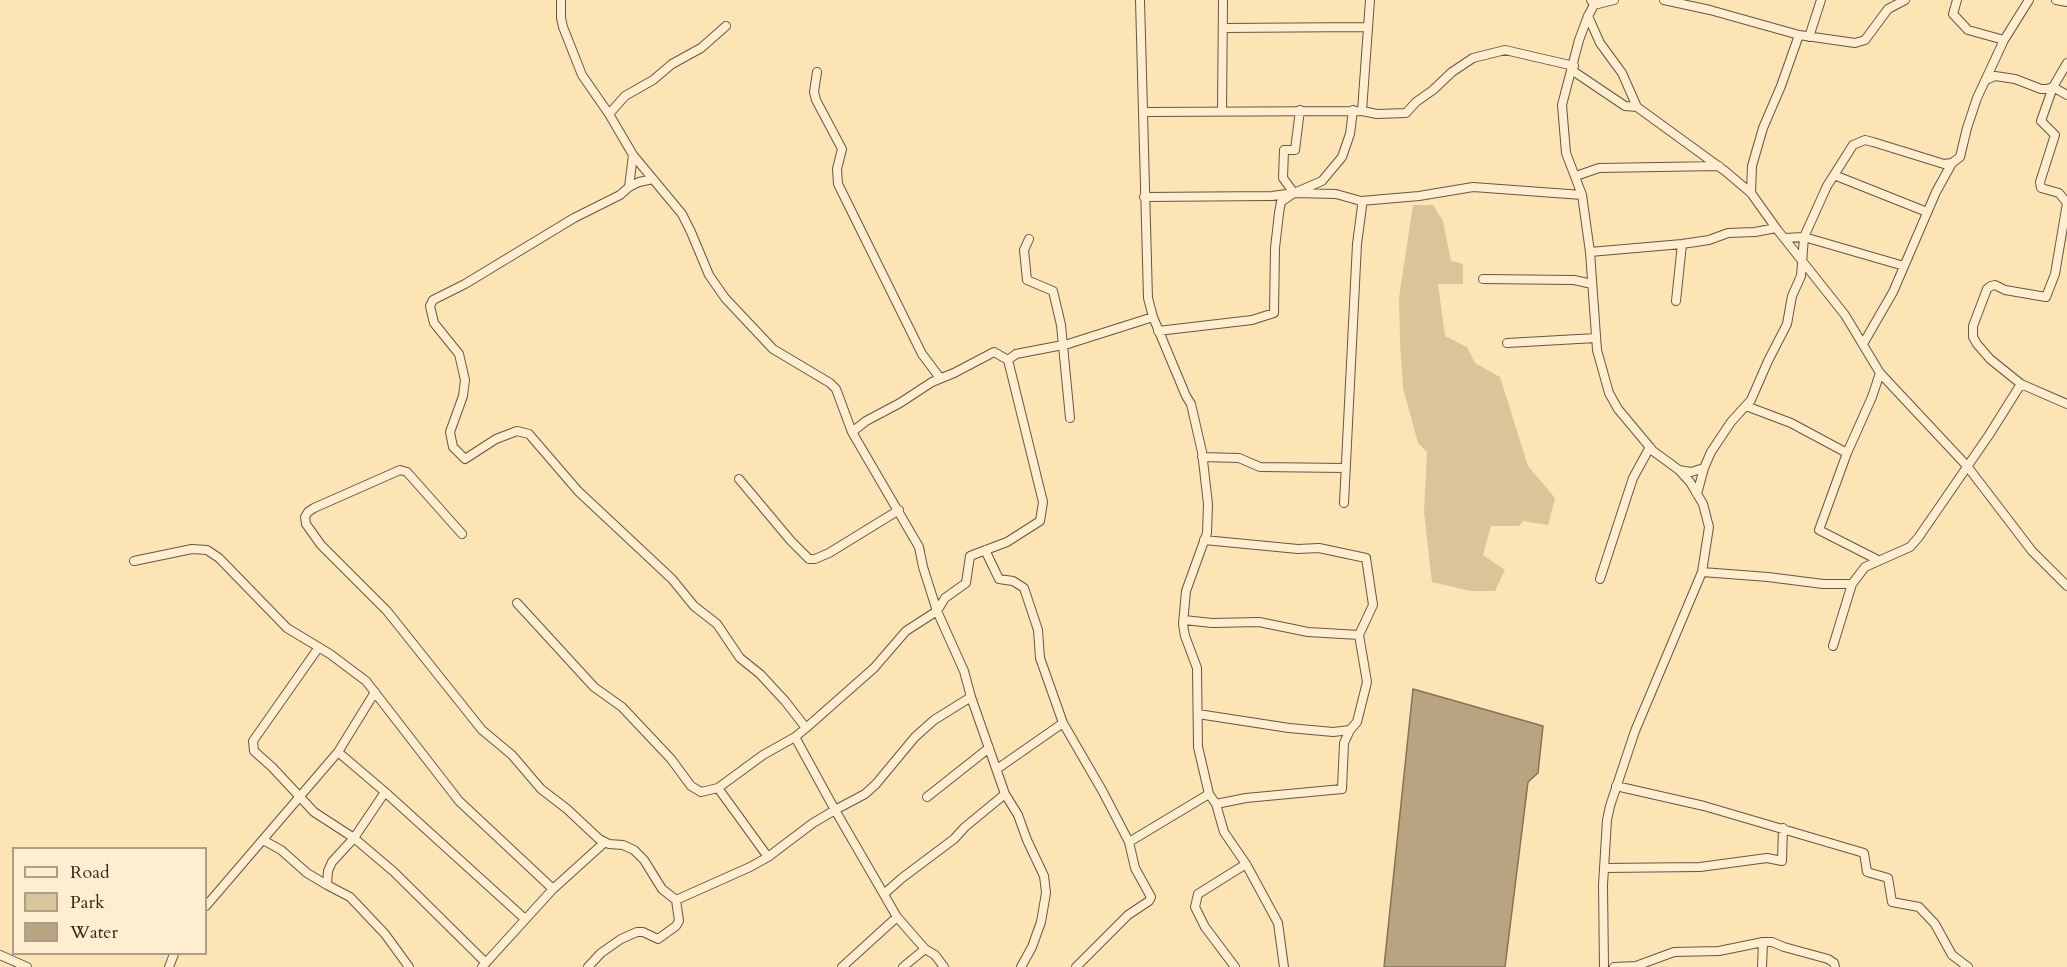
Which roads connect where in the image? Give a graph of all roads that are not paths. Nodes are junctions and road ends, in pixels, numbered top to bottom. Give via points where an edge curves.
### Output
1 (561, 0) edge
2 (1140, 0) edge
3 (1223, 0) edge
4 (1370, 0) edge
5 (1614, 0) edge
6 (1666, 0) edge
7 (1711, 0) edge
8 (1821, 0) edge
9 (1905, 0) edge
10 (1957, 0) edge
11 (2030, 0) edge
12 (2056, 0) edge
13 (1595, 2) edge
14 (2067, 2) edge
15 (1710, 10) junction
16 (1588, 16) junction
17 (726, 26) dead end
18 (1367, 27) junction
19 (1223, 28) junction
20 (1799, 35) junction
21 (1809, 37) junction
22 (2004, 40) junction
23 (2067, 63) edge
24 (1573, 68) junction
25 (817, 72) dead end
26 (1986, 80) junction
27 (2053, 87) junction
28 (2067, 95) edge
29 (1637, 107) junction
30 (1300, 110) junction
31 (1222, 111) junction
32 (1358, 111) junction
33 (1143, 112) junction
34 (609, 114) junction
35 (633, 155) junction
36 (1952, 163) junction
37 (1719, 166) junction
38 (1834, 175) junction
39 (1575, 176) junction
40 (653, 179) junction
41 (629, 187) junction
42 (1294, 193) junction
43 (1751, 193) junction
44 (1582, 195) junction
45 (1144, 197) junction
46 (1360, 201) junction
47 (1927, 212) junction
48 (1776, 228) junction
49 (1804, 237) junction
50 (1784, 238) junction
51 (1029, 239) dead end
52 (1682, 244) junction
53 (1590, 252) junction
54 (1802, 260) junction
55 (1904, 266) junction
56 (1483, 279) dead end
57 (1592, 284) junction
58 (1676, 301) dead end
59 (1153, 317) junction
60 (1158, 331) junction
61 (1596, 338) junction
62 (1507, 343) dead end
63 (1863, 344) junction
64 (1061, 345) junction
65 (1008, 360) junction
66 (1880, 373) junction
67 (940, 378) junction
68 (2021, 384) junction
69 (2067, 404) edge
70 (1746, 406) junction
71 (1070, 418) dead end
72 (852, 432) junction
73 (1650, 447) junction
74 (1847, 453) junction
75 (1202, 457) junction
76 (1966, 466) junction
77 (1345, 468) junction
78 (1704, 468) junction
79 (1679, 470) junction
80 (739, 479) dead end
81 (1697, 494) junction
82 (1344, 503) dead end
83 (899, 510) junction
84 (462, 534) dead end
85 (1204, 540) junction
86 (985, 550) junction
87 (1878, 560) junction
88 (134, 561) dead end
89 (1702, 572) junction
90 (1600, 579) dead end
91 (1852, 584) junction
92 (2067, 586) edge
93 (517, 603) dead end
94 (937, 611) junction
95 (1184, 621) junction
96 (1359, 635) junction
97 (1833, 646) dead end
98 (319, 647) junction
99 (375, 692) junction
100 (971, 697) junction
101 (1198, 714) junction
102 (1063, 723) junction
103 (806, 728) junction
104 (1350, 730) junction
105 (795, 737) junction
106 (989, 748) junction
107 (338, 752) junction
108 (997, 769) junction
109 (1616, 786) junction
110 (718, 788) junction
111 (385, 792) junction
112 (1005, 794) junction
113 (1209, 794) junction
114 (300, 796) junction
115 (927, 797) dead end
116 (1216, 804) junction
117 (835, 810) junction
118 (1783, 828) junction
119 (354, 838) junction
120 (263, 840) junction
121 (605, 842) junction
122 (1129, 842) junction
123 (768, 857) junction
124 (1245, 864) junction
125 (1604, 868) junction
126 (327, 885) junction
127 (553, 889) junction
128 (884, 894) junction
129 (676, 900) junction
130 (207, 905) edge
131 (897, 917) junction
132 (525, 919) junction
133 (1763, 942) junction
134 (925, 950) junction
135 (0, 955) edge
136 (484, 964) edge
137 (591, 966) edge
138 (27, 967) edge
139 (409, 967) edge
140 (842, 967) edge
141 (903, 967) edge
142 (945, 967) edge
143 (1021, 967) edge
144 (1076, 967) edge
145 (1235, 967) edge
146 (1284, 967) edge
147 (1604, 967) edge
148 (1614, 967) edge
149 (1762, 967) edge
150 (1835, 967) edge
151 (1968, 967) edge

1 - 34 street via 561,18 574,58
2 - 33 street
3 - 19 street
4 - 18 street
5 - 13 street
6 - 15 street
7 - 15 street
8 - 21 street
9 - 21 street via 1888,9 1865,40 1854,43
10 - 22 street via 1953,14 1968,30
11 - 22 street
12 - 14 street
13 - 16 street
15 - 20 street
16 - 24 street
16 - 29 street
17 - 34 street via 701,48 625,96
18 - 19 street
18 - 32 street
19 - 31 street
20 - 21 street
20 - 43 street via 1763,128 1752,166
22 - 26 street
23 - 27 street
24 - 29 street via 1625,106
24 - 32 street via 1505,50 1473,58 1406,113
24 - 39 street via 1562,105 1566,153
25 - 67 street via 816,100 842,149 838,184 922,354
26 - 27 street via 1995,76 2041,89
26 - 36 street via 1966,128 1960,157
27 - 28 street
27 - 68 street via 2041,121 2055,135 2040,182 2042,188 2059,193 2067,203 2055,274 2046,297 1991,286 1973,326 1977,344
29 - 37 street
30 - 31 street
30 - 32 street
30 - 42 street via 1295,150 1284,150 1283,178
31 - 33 street
32 - 42 street via 1342,157 1322,181
33 - 45 street
34 - 35 street
35 - 40 street
35 - 41 street
36 - 38 street via 1944,164 1865,140 1853,145
36 - 47 street
37 - 39 street via 1599,168
37 - 43 street
38 - 47 street
38 - 49 street
39 - 44 street
40 - 41 street
40 - 72 street via 682,214 705,267 725,298 773,349 836,389
41 - 103 street via 433,300 430,306 434,323 459,354 465,380 464,396 450,432 453,447 465,459 496,439 517,432 529,434 578,491 717,624 740,658 760,674
42 - 45 street
42 - 46 street via 1336,194
42 - 60 street via 1281,202 1279,213 1274,313 1252,320
43 - 48 street
44 - 46 street via 1473,187
44 - 53 street
45 - 59 street via 1148,298
46 - 77 street
47 - 55 street
48 - 50 street
48 - 52 street via 1728,233
49 - 50 street
49 - 54 street
49 - 55 street
50 - 54 street
51 - 64 street via 1024,250 1027,280 1053,291
52 - 53 street
52 - 58 street
53 - 57 street
54 - 63 street
54 - 70 street via 1787,324
55 - 63 street
56 - 57 street via 1574,280
57 - 61 street
59 - 60 street
59 - 64 street
60 - 75 street via 1191,404
61 - 62 street
61 - 73 street via 1609,393
63 - 66 street
64 - 65 street via 1016,354
64 - 71 street
65 - 67 street via 994,352
65 - 86 street via 1043,502 1040,521 1007,542
66 - 74 street
66 - 76 street
67 - 72 street
68 - 69 street
68 - 76 street
70 - 74 street via 1791,423
70 - 78 street via 1731,422
72 - 83 street
73 - 79 street
73 - 90 street via 1633,478
74 - 87 street via 1819,530
75 - 77 street via 1239,458 1260,467
75 - 85 street via 1208,504
76 - 87 street via 1910,547
76 - 92 street via 2032,551
77 - 82 street
78 - 79 street
78 - 81 street
79 - 81 street
80 - 83 street via 809,559 829,553
81 - 89 street via 1709,527
83 - 94 street via 919,547
84 - 121 street via 407,472 400,470 314,508 305,517 321,545 387,611 482,730 512,754 541,789
85 - 95 street via 1186,591
85 - 96 street via 1319,548 1366,558 1373,604
86 - 94 street via 970,556 966,583 945,598
86 - 102 street via 999,579 1013,581 1023,588 1038,630 1040,658
87 - 91 street via 1864,567
88 - 98 street via 176,551 207,550 287,628
89 - 91 street
89 - 109 street
91 - 97 street
93 - 110 street via 594,687 622,708 671,759 691,786 701,792
94 - 100 street via 964,671
94 - 103 street via 906,631 874,668
95 - 96 street via 1259,622 1308,632
95 - 101 street via 1185,636 1197,668
96 - 104 street via 1367,682 1357,722
98 - 99 street
98 - 114 street via 252,746
99 - 107 street
99 - 127 street via 459,801
100 - 106 street
100 - 117 street via 915,737 865,794
101 - 104 street via 1289,728
101 - 113 street via 1198,747
102 - 108 street
102 - 122 street
103 - 105 street
104 - 116 street via 1344,743 1342,789
105 - 110 street via 763,754
105 - 117 street
106 - 108 street
106 - 115 street
107 - 111 street
107 - 114 street
108 - 112 street
109 - 118 street
109 - 125 street via 1606,820
110 - 123 street
111 - 119 street
111 - 132 street
112 - 128 street
112 - 143 street via 1044,876 1046,893 1038,932
113 - 116 street
113 - 122 street
114 - 119 street via 314,812
114 - 120 street
116 - 124 street via 1224,832
117 - 123 street
117 - 128 street
118 - 125 street via 1782,861 1767,858 1700,867
118 - 151 street via 1864,853 1867,872 1888,878 1892,902 1919,907 1935,924 1952,955
119 - 126 street via 332,862
119 - 136 street via 394,872
120 - 126 street
120 - 130 street
121 - 127 street
121 - 129 street via 634,850 662,889
122 - 144 street via 1135,868 1151,897
123 - 129 street
124 - 145 street via 1198,894 1195,907 1204,927
124 - 146 street via 1278,923
125 - 147 street
126 - 139 street via 350,897
127 - 132 street
128 - 131 street
129 - 137 street via 680,921 676,926 658,939 643,932 621,939
131 - 134 street
131 - 140 street
132 - 136 street
133 - 148 street via 1719,951 1674,952 1636,966
133 - 149 street
133 - 150 street via 1828,959
134 - 141 street
134 - 142 street
135 - 138 street

